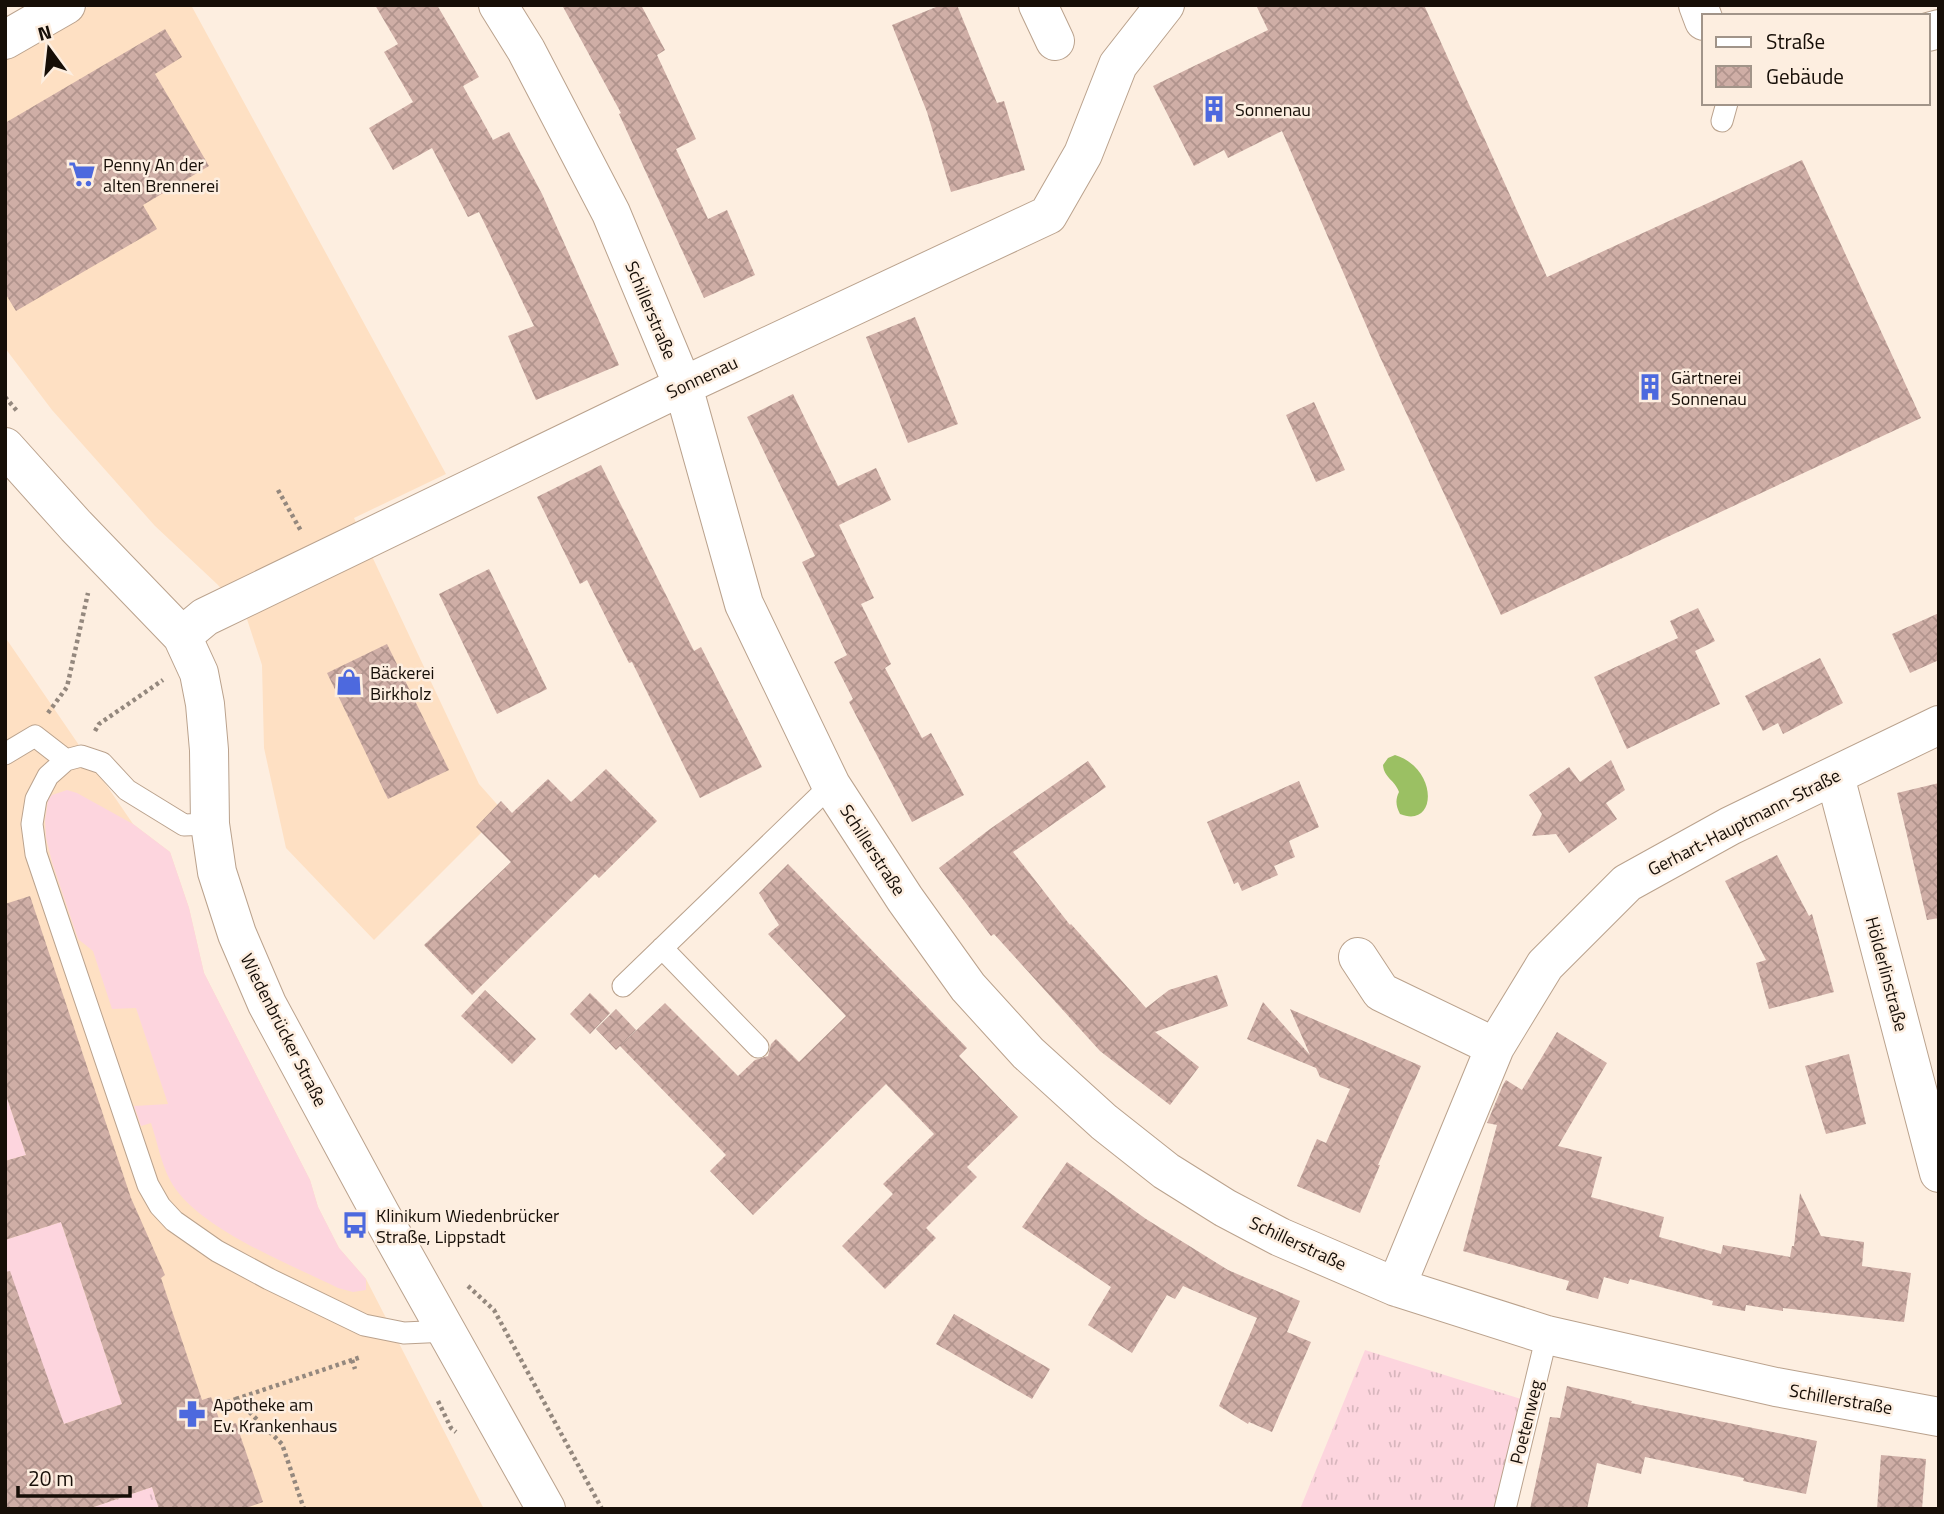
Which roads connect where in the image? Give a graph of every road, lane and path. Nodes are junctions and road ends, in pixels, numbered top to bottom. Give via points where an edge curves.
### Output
1 (65, 5) edge
2 (498, 5) edge
3 (1038, 5) edge
4 (1166, 5) edge
5 (5, 40) edge
6 (1055, 41) dead end
7 (683, 386) junction
8 (5, 397) edge
9 (16, 434) edge
10 (278, 490) dead end
11 (306, 541) dead end
12 (88, 592) dead end
13 (182, 636) junction
14 (164, 679) dead end
15 (45, 716) dead end
16 (1939, 724) edge
17 (7, 752) edge
18 (74, 758) junction
19 (1835, 776) junction
20 (831, 785) junction
21 (210, 824) junction
22 (662, 948) junction
23 (1358, 957) dead end
24 (623, 986) dead end
25 (758, 1047) dead end
26 (1495, 1047) junction
27 (1939, 1173) edge
28 (466, 1285) dead end
29 (1396, 1287) junction
30 (449, 1331) junction
31 (1547, 1335) junction
32 (372, 1353) dead end
33 (352, 1360) junction
34 (355, 1369) dead end
35 (236, 1399) junction
36 (214, 1407) dead end
37 (1939, 1416) edge
38 (304, 1509) edge
39 (546, 1509) edge
40 (602, 1509) edge
41 (1505, 1509) edge

1 - 5 street
2 - 7 street, Schillerstraße via 611,214
3 - 6 street
4 - 7 street, Sonnenau via 1118,65 1083,154 1048,215
7 - 13 street, Sonnenau via 205,617
7 - 20 street, Schillerstraße via 744,604
8 - 9 path
9 - 13 street, Wiedenbrücker Straße via 76,526
10 - 11 path
12 - 15 path via 67,687
13 - 21 street, Wiedenbrücker Straße via 199,673 205,704
14 - 18 path via 99,724
16 - 19 street, Gerhart-Hauptmann-Straße
17 - 18 lane via 35,736
18 - 21 lane via 102,763 127,790 184,825
18 - 30 lane via 48,776 36,799 32,824 36,854 138,1157 160,1206 182,1228 217,1251 364,1325 404,1333
19 - 26 street, Gerhart-Hauptmann-Straße via 1730,826 1627,883 1545,965
19 - 27 street, Hölderlinstraße
20 - 22 lane, Schillerstraße
20 - 29 street, Schillerstraße via 968,987 1028,1053 1104,1122 1166,1171 1224,1208
21 - 30 street, Wiedenbrücker Straße via 218,872 237,934 267,1004
22 - 24 lane, Schillerstraße
22 - 25 lane
23 - 26 street via 1381,992
26 - 29 street, Gerhart-Hauptmann-Straße
28 - 40 path via 494,1310
29 - 31 street, Schillerstraße
30 - 39 street, Wiedenbrücker Straße
31 - 37 street, Schillerstraße via 1776,1387
31 - 41 lane, Poetenweg
32 - 33 path
33 - 34 path
33 - 35 path
35 - 36 path
35 - 38 path via 282,1444

